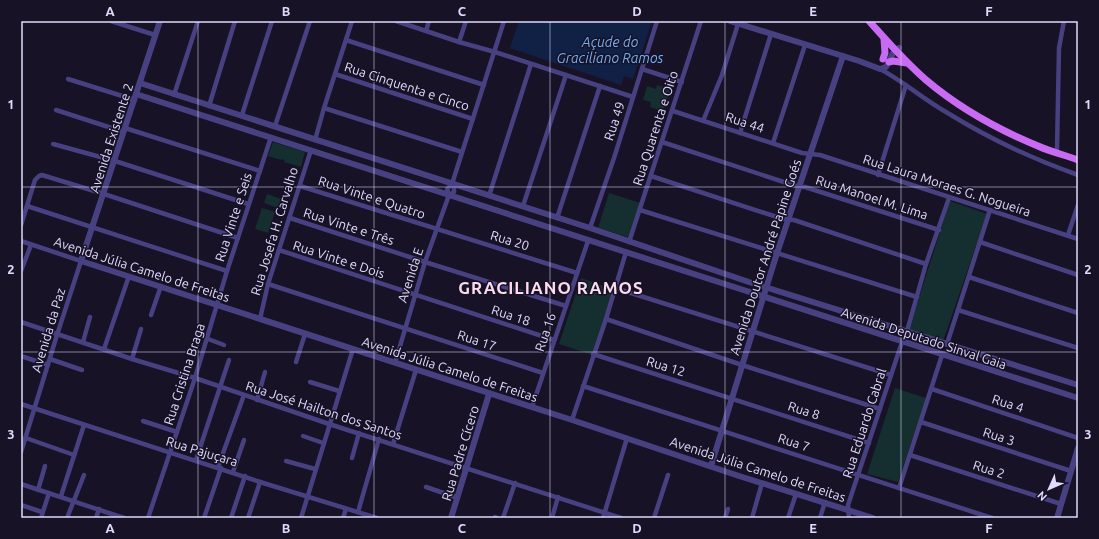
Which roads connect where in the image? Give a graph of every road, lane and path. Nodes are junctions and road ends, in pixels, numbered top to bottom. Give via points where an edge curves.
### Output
1 (111, 21) edge
2 (160, 21) edge
3 (198, 21) edge
4 (235, 21) edge
5 (272, 21) edge
6 (310, 21) edge
7 (352, 21) edge
8 (396, 21) edge
9 (429, 21) edge
10 (466, 21) edge
11 (504, 21) edge
12 (657, 21) edge
13 (701, 21) edge
14 (730, 21) edge
15 (869, 21) edge
16 (874, 21) edge
17 (1064, 21) edge
18 (738, 24) junction
19 (426, 31) junction
20 (771, 34) junction
21 (155, 35) junction
22 (883, 37) junction
23 (346, 40) junction
24 (459, 42) junction
25 (805, 45) junction
26 (896, 49) junction
27 (495, 52) junction
28 (843, 56) junction
29 (886, 61) junction
30 (907, 63) junction
31 (531, 64) junction
32 (869, 64) junction
33 (642, 69) junction
34 (880, 69) junction
35 (335, 74) junction
36 (566, 75) junction
37 (68, 79) dead end
38 (682, 82) junction
39 (140, 83) junction
40 (484, 85) junction
41 (906, 85) junction
42 (600, 86) junction
43 (174, 94) junction
44 (135, 97) junction
45 (633, 97) junction
46 (209, 106) junction
47 (324, 108) junction
48 (56, 110) dead end
49 (673, 111) junction
50 (242, 115) junction
51 (473, 119) junction
52 (703, 121) junction
53 (275, 126) junction
54 (125, 130) junction
55 (295, 133) junction
56 (740, 133) junction
57 (271, 137) junction
58 (315, 140) junction
59 (662, 142) junction
60 (292, 143) junction
61 (773, 143) junction
62 (53, 144) dead end
63 (1057, 149) junction
64 (311, 150) junction
65 (462, 152) junction
66 (810, 154) junction
67 (1078, 156) edge
68 (1078, 160) edge
69 (115, 161) junction
70 (260, 171) junction
71 (878, 175) junction
72 (1078, 175) edge
73 (651, 176) junction
74 (452, 184) junction
75 (300, 186) junction
76 (799, 187) junction
77 (104, 194) junction
78 (449, 195) junction
79 (489, 196) junction
80 (949, 198) junction
81 (248, 204) junction
82 (1078, 205) edge
83 (27, 206) junction
84 (523, 206) junction
85 (640, 210) junction
86 (990, 210) junction
87 (290, 218) junction
88 (557, 218) junction
89 (788, 220) junction
90 (21, 225) edge
91 (93, 227) junction
92 (590, 228) junction
93 (437, 229) junction
94 (939, 230) junction
95 (1068, 235) junction
96 (612, 236) junction
97 (238, 238) junction
98 (1078, 239) edge
99 (588, 241) junction
100 (21, 242) edge
101 (629, 242) junction
102 (980, 242) junction
103 (31, 245) junction
104 (608, 246) junction
105 (279, 250) junction
106 (626, 252) junction
107 (778, 252) junction
108 (81, 261) junction
109 (425, 262) junction
110 (926, 264) junction
111 (21, 271) edge
112 (227, 271) junction
113 (577, 273) junction
114 (1078, 275) edge
115 (129, 276) junction
116 (969, 277) junction
117 (268, 284) junction
118 (161, 286) junction
119 (767, 287) junction
120 (616, 288) junction
121 (415, 296) junction
122 (917, 297) junction
123 (764, 298) junction
124 (218, 305) junction
125 (566, 306) junction
126 (958, 310) junction
127 (1078, 313) edge
128 (151, 316) dead end
129 (90, 317) dead end
130 (260, 319) junction
131 (606, 320) junction
132 (21, 322) edge
133 (405, 328) junction
134 (141, 329) dead end
135 (907, 331) junction
136 (752, 332) junction
137 (304, 334) junction
138 (57, 335) junction
139 (925, 337) junction
140 (208, 339) junction
141 (554, 340) junction
142 (83, 342) junction
143 (902, 342) junction
144 (947, 344) junction
145 (224, 345) dead end
146 (922, 348) junction
147 (1078, 348) edge
148 (104, 349) junction
149 (353, 349) junction
150 (593, 354) junction
151 (942, 355) junction
152 (21, 356) edge
153 (50, 359) junction
154 (132, 359) junction
155 (229, 360) dead end
156 (296, 362) dead end
157 (395, 363) junction
158 (48, 365) junction
159 (742, 365) junction
160 (82, 370) dead end
161 (416, 370) junction
162 (266, 372) dead end
163 (543, 373) junction
164 (891, 375) junction
165 (195, 378) junction
166 (310, 382) dead end
167 (583, 386) junction
168 (1078, 386) edge
169 (220, 387) junction
170 (932, 389) junction
171 (339, 392) junction
172 (489, 394) junction
173 (244, 395) junction
174 (732, 398) junction
175 (1078, 398) edge
176 (257, 400) junction
177 (21, 404) edge
178 (532, 407) junction
179 (35, 408) junction
180 (880, 409) junction
181 (572, 420) junction
182 (143, 422) dead end
183 (921, 422) junction
184 (329, 424) junction
185 (84, 425) junction
186 (723, 431) junction
187 (177, 432) junction
188 (359, 433) junction
189 (302, 436) dead end
190 (26, 438) junction
191 (627, 438) junction
192 (1078, 438) edge
193 (379, 439) junction
194 (244, 440) dead end
195 (323, 443) junction
196 (869, 443) junction
197 (393, 444) junction
198 (1078, 448) edge
199 (21, 452) edge
200 (170, 453) junction
201 (74, 455) junction
202 (910, 456) junction
203 (352, 458) dead end
204 (196, 460) junction
205 (286, 461) dead end
206 (45, 466) dead end
207 (711, 466) junction
208 (220, 468) junction
209 (315, 468) junction
210 (467, 468) junction
211 (1071, 471) junction
212 (233, 472) junction
213 (84, 475) dead end
214 (668, 475) dead end
215 (859, 475) junction
216 (245, 476) junction
217 (260, 482) junction
218 (514, 483) junction
219 (762, 483) junction
220 (21, 484) edge
221 (426, 487) dead end
222 (899, 488) junction
223 (38, 490) junction
224 (49, 493) junction
225 (796, 494) junction
226 (60, 496) junction
227 (308, 497) junction
228 (558, 497) junction
229 (458, 498) junction
230 (74, 501) junction
231 (824, 502) junction
232 (1061, 504) junction
233 (21, 505) edge
234 (99, 509) junction
235 (346, 509) junction
236 (728, 509) dead end
237 (849, 510) junction
238 (42, 512) junction
239 (358, 512) junction
240 (605, 512) junction
241 (41, 518) edge
242 (68, 518) edge
243 (96, 518) edge
244 (123, 518) edge
245 (148, 518) edge
246 (204, 518) edge
247 (231, 518) edge
248 (248, 518) edge
249 (301, 518) edge
250 (343, 518) edge
251 (377, 518) edge
252 (451, 518) edge
253 (503, 518) edge
254 (552, 518) edge
255 (603, 518) edge
256 (621, 518) edge
257 (654, 518) edge
258 (725, 518) edge
259 (752, 518) edge
260 (788, 518) edge
261 (820, 518) edge
262 (849, 518) edge
263 (873, 518) edge
264 (992, 518) edge
265 (1057, 518) edge

1 - 21 street
2 - 21 street, Avenida Existente 2
3 - 43 street
4 - 46 street
5 - 50 street
6 - 53 street
7 - 23 street
8 - 19 street
9 - 19 street
10 - 24 street
11 - 27 street, Avenida E
12 - 33 street, Rua 49
13 - 38 street, Rua Quarenta e Oito
14 - 18 street
15 - 22 main road
16 - 26 main road
17 - 63 street via 1059,48
18 - 20 street
18 - 52 street via 722,75
19 - 24 street
20 - 25 street
20 - 56 street
21 - 39 street, Avenida Existente 2
22 - 26 main road
22 - 29 main road
23 - 35 street
23 - 40 street
24 - 27 street
25 - 28 street
25 - 61 street
26 - 29 street
26 - 30 main road
26 - 63 main road via 958,99 1032,140
27 - 31 street
27 - 40 street, Avenida E
28 - 32 street
28 - 66 street, Avenida Doutor André Papine Goés
29 - 30 main road
29 - 32 street
29 - 34 street via 886,67
30 - 68 main road via 925,80 962,106 1014,136
31 - 36 street
31 - 79 street
32 - 34 street
33 - 38 street
33 - 45 street, Rua 49
34 - 41 street
35 - 47 street
35 - 51 street, Rua Cinquenta e Cinco
36 - 42 street
36 - 84 street
37 - 44 street
38 - 49 street, Rua Quarenta e Oito
39 - 43 street, Avenida Deputado Sinval Gaia
39 - 44 street, Avenida Existente 2
40 - 51 street, Avenida E
41 - 71 street
41 - 72 street via 987,136 1036,160
42 - 45 street
42 - 88 street
43 - 46 street, Avenida Deputado Sinval Gaia
44 - 54 street, Avenida Existente 2
44 - 57 street, Avenida Deputado Sinval Gaia
45 - 92 street, Rua 49
46 - 50 street, Avenida Deputado Sinval Gaia
47 - 58 street
47 - 65 street
48 - 54 street
49 - 52 street, Rua 44
49 - 59 street, Rua Quarenta e Oito
50 - 53 street, Avenida Deputado Sinval Gaia
51 - 65 street, Avenida E
52 - 56 street, Rua 44
53 - 55 street, Avenida Deputado Sinval Gaia
54 - 69 street, Avenida Existente 2
54 - 70 street
55 - 58 street, Avenida Deputado Sinval Gaia
55 - 60 street
56 - 61 street, Rua 44
57 - 60 street, Avenida Deputado Sinval Gaia
57 - 70 street, Rua Vinte e Seis
58 - 74 street, Avenida Deputado Sinval Gaia
59 - 73 street, Rua Quarenta e Oito
59 - 76 street, Rua Manoel M. Lima
60 - 64 street, Avenida Deputado Sinval Gaia
61 - 66 street, Rua 44
62 - 69 street
63 - 67 main road
64 - 75 street, Rua Josefa H. Carvalho
64 - 78 street, Avenida Deputado Sinval Gaia
65 - 74 street, Avenida E
66 - 71 street, Rua Laura Moraes G. Nogueira
66 - 76 street, Avenida Doutor André Papine Goés
69 - 77 street, Avenida Existente 2
69 - 81 street
70 - 81 street, Rua Vinte e Seis
71 - 80 street, Rua Laura Moraes G. Nogueira
73 - 85 street, Rua Quarenta e Oito
73 - 89 street
74 - 78 street, Avenida E via 447,189
74 - 79 street, Avenida Deputado Sinval Gaia
75 - 87 street, Rua Josefa H. Carvalho
75 - 93 street, Rua Vinte e Quatro
76 - 89 street, Avenida Doutor André Papine Goés
76 - 94 street, Rua Manoel M. Lima
77 - 83 street via 42,175 35,180
77 - 91 street, Avenida Existente 2
77 - 97 street
78 - 93 street, Avenida E
78 - 99 street, Avenida Deputado Sinval Gaia
79 - 84 street, Avenida Deputado Sinval Gaia
80 - 86 street, Rua Laura Moraes G. Nogueira
80 - 94 street
81 - 97 street, Rua Vinte e Seis
82 - 95 street
83 - 90 street
83 - 91 street
84 - 88 street, Avenida Deputado Sinval Gaia
85 - 101 street, Rua Quarenta e Oito
85 - 107 street
86 - 95 street, Rua Laura Moraes G. Nogueira
86 - 102 street
87 - 105 street, Rua Josefa H. Carvalho
87 - 109 street, Rua Vinte e Três
88 - 92 street, Avenida Deputado Sinval Gaia
89 - 107 street, Avenida Doutor André Papine Goés
89 - 110 street
91 - 108 street, Avenida Existente 2
91 - 112 street
92 - 96 street, Avenida Deputado Sinval Gaia
93 - 109 street, Avenida E
93 - 113 street, Rua 20
94 - 110 street
95 - 98 street, Rua Laura Moraes G. Nogueira
96 - 101 street, Avenida Deputado Sinval Gaia
96 - 104 street
97 - 112 street, Rua Vinte e Seis
99 - 104 street, Avenida Deputado Sinval Gaia
99 - 113 street, Rua 16
100 - 103 street, Avenida Júlia Camelo de Freitas
101 - 119 street, Avenida Deputado Sinval Gaia
102 - 114 street
102 - 116 street
103 - 108 street, Avenida Júlia Camelo de Freitas
103 - 111 street
104 - 106 street, Avenida Deputado Sinval Gaia
105 - 117 street, Rua Josefa H. Carvalho
105 - 121 street, Rua Vinte e Dois
106 - 120 street
106 - 123 street, Avenida Deputado Sinval Gaia
107 - 119 street, Avenida Doutor André Papine Goés
107 - 122 street
108 - 115 street, Avenida Júlia Camelo de Freitas
108 - 138 street, Avenida da Paz
109 - 121 street, Avenida E
109 - 125 street, Rua Vinte e Três
110 - 122 street
112 - 124 street, Rua Vinte e Seis
113 - 125 street, Rua 16
115 - 118 street, Avenida Júlia Camelo de Freitas
115 - 148 street
116 - 126 street
116 - 127 street
117 - 130 street, Rua Josefa H. Carvalho
117 - 133 street, Rua 17
118 - 124 street, Avenida Júlia Camelo de Freitas
118 - 128 street
119 - 123 street, Avenida Doutor André Papine Goés
119 - 135 street, Avenida Deputado Sinval Gaia
120 - 131 street
120 - 136 street
121 - 133 street, Avenida E
121 - 141 street, Rua 18
122 - 135 street
123 - 136 street, Avenida Doutor André Papine Goés
123 - 143 street, Avenida Deputado Sinval Gaia
124 - 130 street, Avenida Júlia Camelo de Freitas
124 - 140 street, Rua Cristina Braga
125 - 141 street, Rua 16
126 - 144 street
126 - 147 street
129 - 142 street
130 - 137 street, Avenida Júlia Camelo de Freitas
131 - 150 street
131 - 159 street
132 - 138 street, Rua José Hailton dos Santos
133 - 157 street, Avenida E
133 - 163 street, Rua 17
134 - 154 street
135 - 139 street, Avenida Deputado Sinval Gaia
136 - 159 street, Avenida Doutor André Papine Goés
136 - 164 street
137 - 149 street, Avenida Júlia Camelo de Freitas
137 - 156 street
138 - 142 street, Rua José Hailton dos Santos
138 - 153 street, Avenida da Paz
139 - 144 street, Avenida Deputado Sinval Gaia
139 - 146 street
140 - 145 street
140 - 165 street, Rua Cristina Braga
141 - 163 street, Rua 16
142 - 148 street, Rua José Hailton dos Santos
143 - 146 street, Avenida Deputado Sinval Gaia
143 - 164 street, Rua Eduardo Cabral
144 - 168 street, Avenida Deputado Sinval Gaia
146 - 151 street, Avenida Deputado Sinval Gaia
148 - 154 street, Rua José Hailton dos Santos
149 - 157 street, Avenida Júlia Camelo de Freitas
149 - 171 street
150 - 167 street
150 - 174 street, Rua 12
151 - 170 street
151 - 175 street, Avenida Deputado Sinval Gaia
152 - 158 street
153 - 158 street, Avenida da Paz
153 - 160 street
154 - 165 street, Rua José Hailton dos Santos
155 - 169 street
157 - 161 street, Avenida Júlia Camelo de Freitas
158 - 179 street, Avenida da Paz
159 - 174 street, Avenida Doutor André Papine Goés
159 - 180 street
161 - 172 street, Avenida Júlia Camelo de Freitas
161 - 197 street
162 - 176 street
163 - 178 street, Rua 16
164 - 180 street, Rua Eduardo Cabral
165 - 169 street, Rua José Hailton dos Santos
165 - 187 street, Rua Cristina Braga
166 - 171 street
167 - 181 street
167 - 186 street, Rua 7
169 - 173 street, Rua José Hailton dos Santos
169 - 204 street
170 - 183 street
170 - 192 street, Rua 4
171 - 184 street
172 - 178 street, Avenida Júlia Camelo de Freitas
172 - 210 street, Rua Padre Cícero
173 - 176 street, Rua José Hailton dos Santos
173 - 208 street
174 - 186 street, Avenida Doutor André Papine Goés
174 - 196 street, Rua 8
176 - 184 street, Rua José Hailton dos Santos
177 - 179 street, Rua Pajuçara
178 - 181 street, Avenida Júlia Camelo de Freitas
179 - 185 street, Rua Pajuçara
179 - 190 street, Avenida da Paz
180 - 196 street, Rua Eduardo Cabral
181 - 191 street, Avenida Júlia Camelo de Freitas
182 - 187 street
183 - 202 street
183 - 211 street, Rua 3
184 - 188 street, Rua José Hailton dos Santos
184 - 195 street
185 - 200 street, Rua Pajuçara
185 - 201 street
186 - 207 street, Avenida Doutor André Papine Goés
186 - 215 street, Rua 7
187 - 200 street, Rua Cristina Braga
188 - 193 street, Rua José Hailton dos Santos
188 - 203 street
189 - 195 street
190 - 199 street, Avenida da Paz
190 - 201 street
191 - 207 street, Avenida Júlia Camelo de Freitas
191 - 240 street
193 - 197 street, Rua José Hailton dos Santos
193 - 239 street
194 - 212 street
195 - 209 street
196 - 215 street, Rua Eduardo Cabral
197 - 210 street, Rua José Hailton dos Santos
198 - 211 street
200 - 204 street, Rua Pajuçara
200 - 245 street, Rua Cristina Braga
201 - 226 street
202 - 222 street
202 - 232 street, Rua 2
204 - 208 street, Rua Pajuçara
205 - 209 street
206 - 223 street
207 - 219 street, Avenida Júlia Camelo de Freitas
208 - 212 street, Rua Pajuçara
208 - 246 street
209 - 227 street
210 - 218 street, Rua José Hailton dos Santos
210 - 229 street, Rua Padre Cícero
211 - 232 street
212 - 216 street, Rua Pajuçara
213 - 230 street
214 - 257 street
215 - 222 street, Rua 7
215 - 237 street, Rua Eduardo Cabral via 848,505
216 - 217 street, Rua Pajuçara
216 - 247 street
217 - 227 street, Rua Pajuçara
217 - 248 street
218 - 228 street, Rua José Hailton dos Santos
218 - 253 street
219 - 225 street, Avenida Júlia Camelo de Freitas
219 - 259 street
220 - 223 street
221 - 229 street
222 - 264 street, Rua 7
223 - 224 street
224 - 226 street
224 - 238 street
225 - 231 street, Avenida Júlia Camelo de Freitas
225 - 260 street
226 - 230 street
227 - 235 street, Rua Pajuçara
227 - 249 street
228 - 240 street, Rua José Hailton dos Santos
228 - 254 street
229 - 252 street, Rua Padre Cícero
230 - 234 street
230 - 242 street
231 - 237 street, Avenida Júlia Camelo de Freitas
231 - 261 street
232 - 265 street
233 - 238 street
234 - 243 street
234 - 244 street
235 - 239 street, Rua Pajuçara
235 - 250 street
236 - 258 street
237 - 262 street, Rua Eduardo Cabral
237 - 263 street, Avenida Júlia Camelo de Freitas
238 - 241 street
239 - 251 street, Rua Pajuçara
240 - 255 street
240 - 256 street, Rua José Hailton dos Santos

